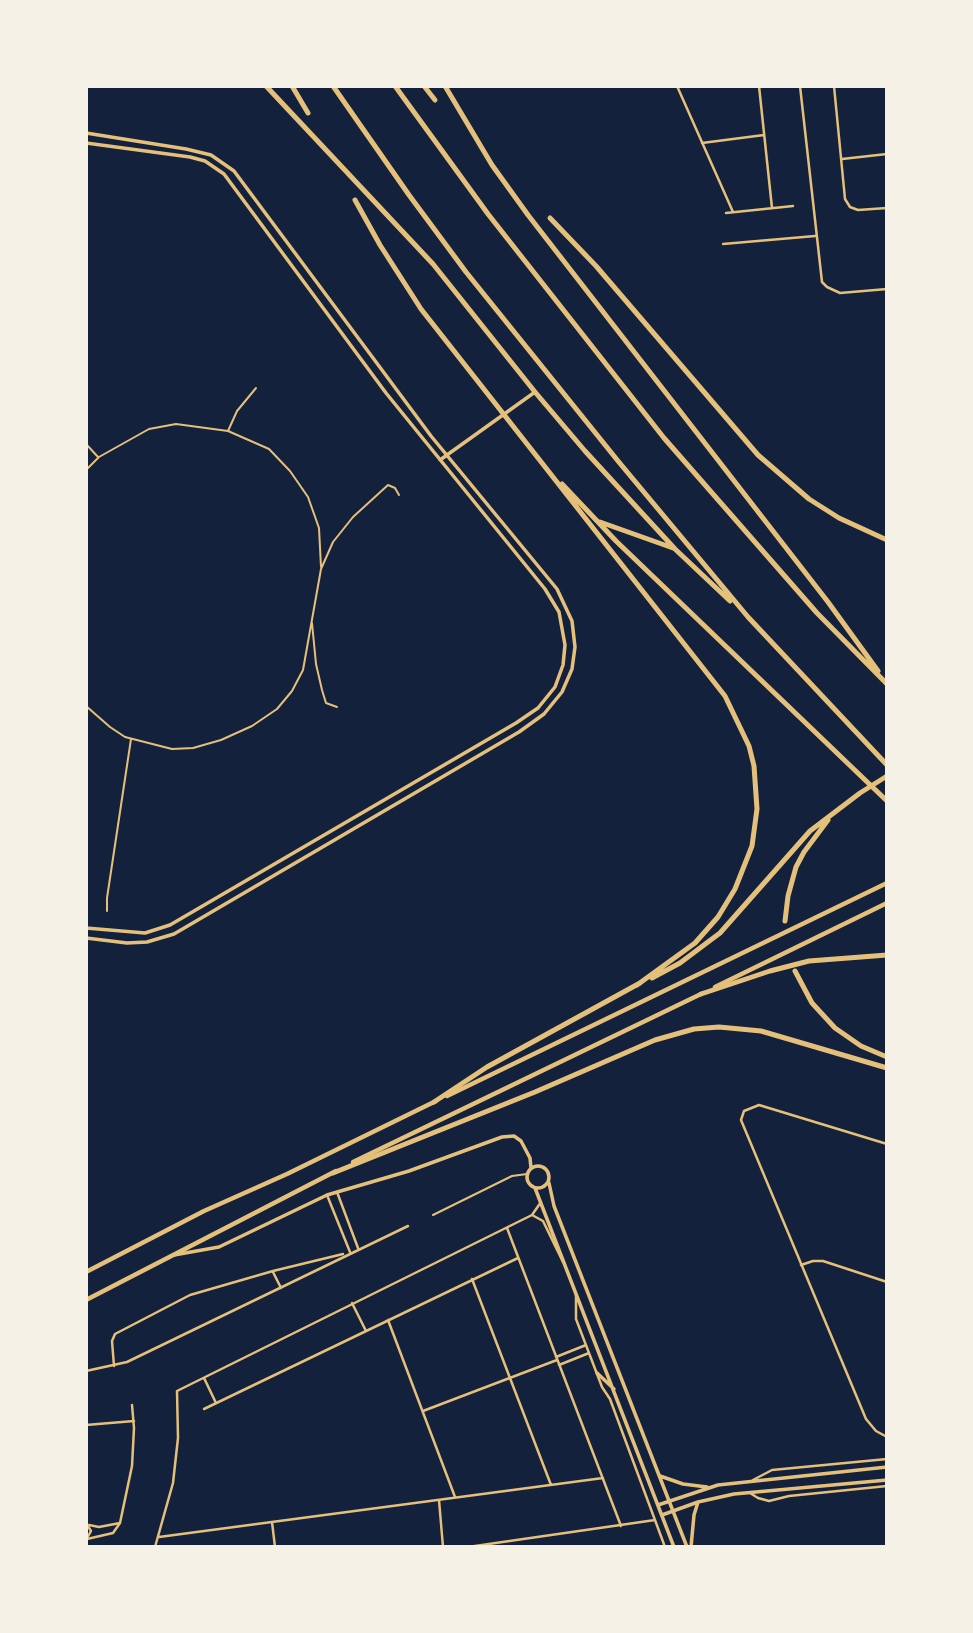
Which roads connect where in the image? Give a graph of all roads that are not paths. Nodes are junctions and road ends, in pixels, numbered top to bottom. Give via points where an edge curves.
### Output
1 (266, 86) edge
2 (292, 86) edge
3 (333, 86) edge
4 (395, 86) edge
5 (424, 86) edge
6 (445, 86) edge
7 (677, 86) edge
8 (759, 86) edge
9 (800, 86) edge
10 (834, 86) edge
11 (435, 100) dead end
12 (307, 113) dead end
13 (86, 133) edge
14 (764, 135) junction
15 (86, 143) edge
16 (702, 143) junction
17 (887, 155) edge
18 (841, 159) junction
19 (355, 200) dead end
20 (793, 206) dead end
21 (772, 208) junction
22 (887, 208) edge
23 (733, 212) junction
24 (726, 213) dead end
25 (550, 218) dead end
26 (816, 236) junction
27 (723, 244) dead end
28 (887, 289) edge
29 (256, 388) dead end
30 (535, 392) junction
31 (503, 414) junction
32 (228, 431) junction
33 (86, 444) edge
34 (446, 454) junction
35 (99, 457) junction
36 (538, 458) junction
37 (439, 461) junction
38 (86, 470) edge
39 (399, 495) dead end
40 (597, 521) junction
41 (887, 540) edge
42 (674, 549) junction
43 (321, 569) junction
44 (748, 617) junction
45 (312, 620) junction
46 (887, 684) edge
47 (337, 707) dead end
48 (86, 708) edge
49 (131, 739) junction
50 (887, 765) edge
51 (887, 776) edge
52 (887, 801) edge
53 (835, 812) junction
54 (887, 883) edge
55 (887, 902) edge
56 (107, 911) dead end
57 (785, 921) dead end
58 (86, 928) edge
59 (86, 938) edge
60 (887, 955) edge
61 (795, 971) dead end
62 (637, 985) junction
63 (701, 994) junction
64 (887, 1057) edge
65 (887, 1068) edge
66 (434, 1102) junction
67 (887, 1144) edge
68 (531, 1168) junction
69 (333, 1173) junction
70 (527, 1174) junction
71 (549, 1183) junction
72 (535, 1188) junction
73 (337, 1192) junction
74 (327, 1195) junction
75 (541, 1202) junction
76 (433, 1215) dead end
77 (532, 1215) junction
78 (408, 1226) dead end
79 (506, 1227) junction
80 (359, 1248) junction
81 (350, 1252) junction
82 (169, 1256) junction
83 (518, 1258) junction
84 (566, 1265) junction
85 (801, 1265) junction
86 (273, 1271) junction
87 (86, 1272) edge
88 (472, 1279) junction
89 (887, 1282) edge
90 (281, 1288) junction
91 (576, 1291) junction
92 (86, 1300) edge
93 (352, 1303) junction
94 (387, 1320) junction
95 (366, 1331) junction
96 (586, 1345) junction
97 (589, 1353) junction
98 (558, 1361) junction
99 (114, 1366) junction
100 (86, 1371) edge
101 (597, 1373) junction
102 (204, 1377) junction
103 (510, 1378) junction
104 (615, 1389) junction
105 (216, 1403) junction
106 (132, 1405) dead end
107 (204, 1409) dead end
108 (423, 1411) junction
109 (134, 1421) junction
110 (86, 1425) edge
111 (887, 1437) edge
112 (887, 1460) edge
113 (887, 1467) edge
114 (659, 1476) junction
115 (603, 1478) junction
116 (753, 1480) junction
117 (887, 1480) edge
118 (551, 1485) junction
119 (887, 1486) edge
120 (709, 1487) junction
121 (750, 1492) junction
122 (456, 1497) junction
123 (439, 1500) junction
124 (670, 1501) junction
125 (698, 1502) junction
126 (658, 1505) junction
127 (673, 1511) junction
128 (662, 1515) junction
129 (655, 1520) junction
130 (272, 1522) junction
131 (120, 1523) junction
132 (87, 1524) edge
133 (621, 1526) junction
134 (159, 1537) junction
135 (87, 1539) edge
136 (155, 1547) edge
137 (275, 1547) edge
138 (443, 1547) edge
139 (468, 1547) edge
140 (665, 1547) edge
141 (674, 1547) edge
142 (689, 1547) edge

1 - 30 highway via 433,264
2 - 12 highway
3 - 44 highway via 466,272
4 - 46 highway via 488,214 664,438 817,613
5 - 11 highway
6 - 46 highway via 528,215
7 - 16 street
8 - 14 street
9 - 26 street
10 - 18 street
13 - 34 street via 186,149 211,155 228,166
14 - 16 street
14 - 21 street
15 - 37 street via 190,157 224,174
16 - 23 street
17 - 18 street
18 - 22 street via 850,207
19 - 31 highway via 415,300
20 - 21 street
21 - 23 street
23 - 24 street
25 - 41 highway via 758,455 808,499
26 - 27 street
26 - 28 street via 820,275 827,287 840,293
29 - 32 street
30 - 31 street
30 - 42 highway
31 - 34 street
31 - 36 highway
32 - 35 street via 176,424 149,429
32 - 43 street via 269,449 308,497 319,528
33 - 35 street
34 - 37 street
34 - 59 street via 557,589 568,609 575,635 574,658 568,681 554,704 519,732 174,934 127,943
35 - 38 street
36 - 40 highway
36 - 62 highway via 726,696 754,766 754,833 732,896 695,943
37 - 58 street via 559,612 565,655 547,698 528,716 180,920 145,933
39 - 43 street via 388,485 375,495 333,542
40 - 42 highway
40 - 52 highway
42 - 44 highway
43 - 45 street
44 - 50 highway
45 - 47 street via 322,690 326,703
45 - 49 street via 303,670 292,691 277,709 252,726 193,748 172,749
48 - 49 street
49 - 56 street
51 - 53 highway
53 - 57 highway via 796,867
53 - 62 highway via 810,831 720,933 680,963
54 - 66 main road
55 - 63 main road
60 - 63 highway via 809,961
61 - 64 highway via 812,1003 835,1028
62 - 66 highway via 487,1067
63 - 69 main road
65 - 69 highway via 761,1031 694,1029 655,1040
66 - 87 main road
67 - 85 street via 759,1105 744,1111 741,1125
68 - 70 street
68 - 71 street via 546,1168
68 - 73 street via 523,1144 510,1135
69 - 82 main road
70 - 72 street via 528,1183
70 - 76 street via 512,1176
71 - 72 street
71 - 114 street via 559,1220
72 - 75 street
73 - 74 street
73 - 80 street
74 - 81 street
74 - 82 street via 234,1241
75 - 77 street
75 - 84 street
77 - 79 street
77 - 84 street via 543,1221
78 - 80 street
79 - 83 street
79 - 93 street
80 - 81 street
81 - 86 street
81 - 90 street
82 - 92 main road
83 - 88 street
83 - 98 street
84 - 91 street
85 - 89 street via 823,1261
85 - 111 street via 866,1419
86 - 90 street
86 - 99 street via 198,1292 115,1334
88 - 94 street
88 - 103 street
90 - 99 street
91 - 96 street via 576,1319
91 - 104 street
93 - 95 street
93 - 102 street
94 - 95 street
94 - 108 street
95 - 105 street
96 - 97 street
96 - 98 street
97 - 98 street
97 - 101 street
98 - 103 street
98 - 115 street
99 - 100 street
101 - 104 street
101 - 129 street
102 - 105 street
102 - 134 street via 177,1391 176,1459
103 - 108 street
103 - 118 street
104 - 126 street
105 - 107 street
106 - 109 street
108 - 122 street
109 - 110 street
109 - 131 street via 131,1475
112 - 116 street via 772,1470
113 - 116 street
114 - 120 street
114 - 124 street
115 - 118 street
115 - 133 street
116 - 120 street
117 - 121 street
118 - 122 street
119 - 121 street via 769,1501
120 - 124 street
121 - 125 street
122 - 123 street
123 - 130 street
123 - 138 street
124 - 126 street
124 - 127 street
125 - 127 street
125 - 142 street
126 - 128 street
127 - 128 street
127 - 142 street
128 - 141 street
129 - 133 street
129 - 140 street
130 - 134 street
130 - 137 street
131 - 132 street
131 - 135 street via 116,1531
132 - 135 street via 91,1531
133 - 139 street
134 - 136 street

